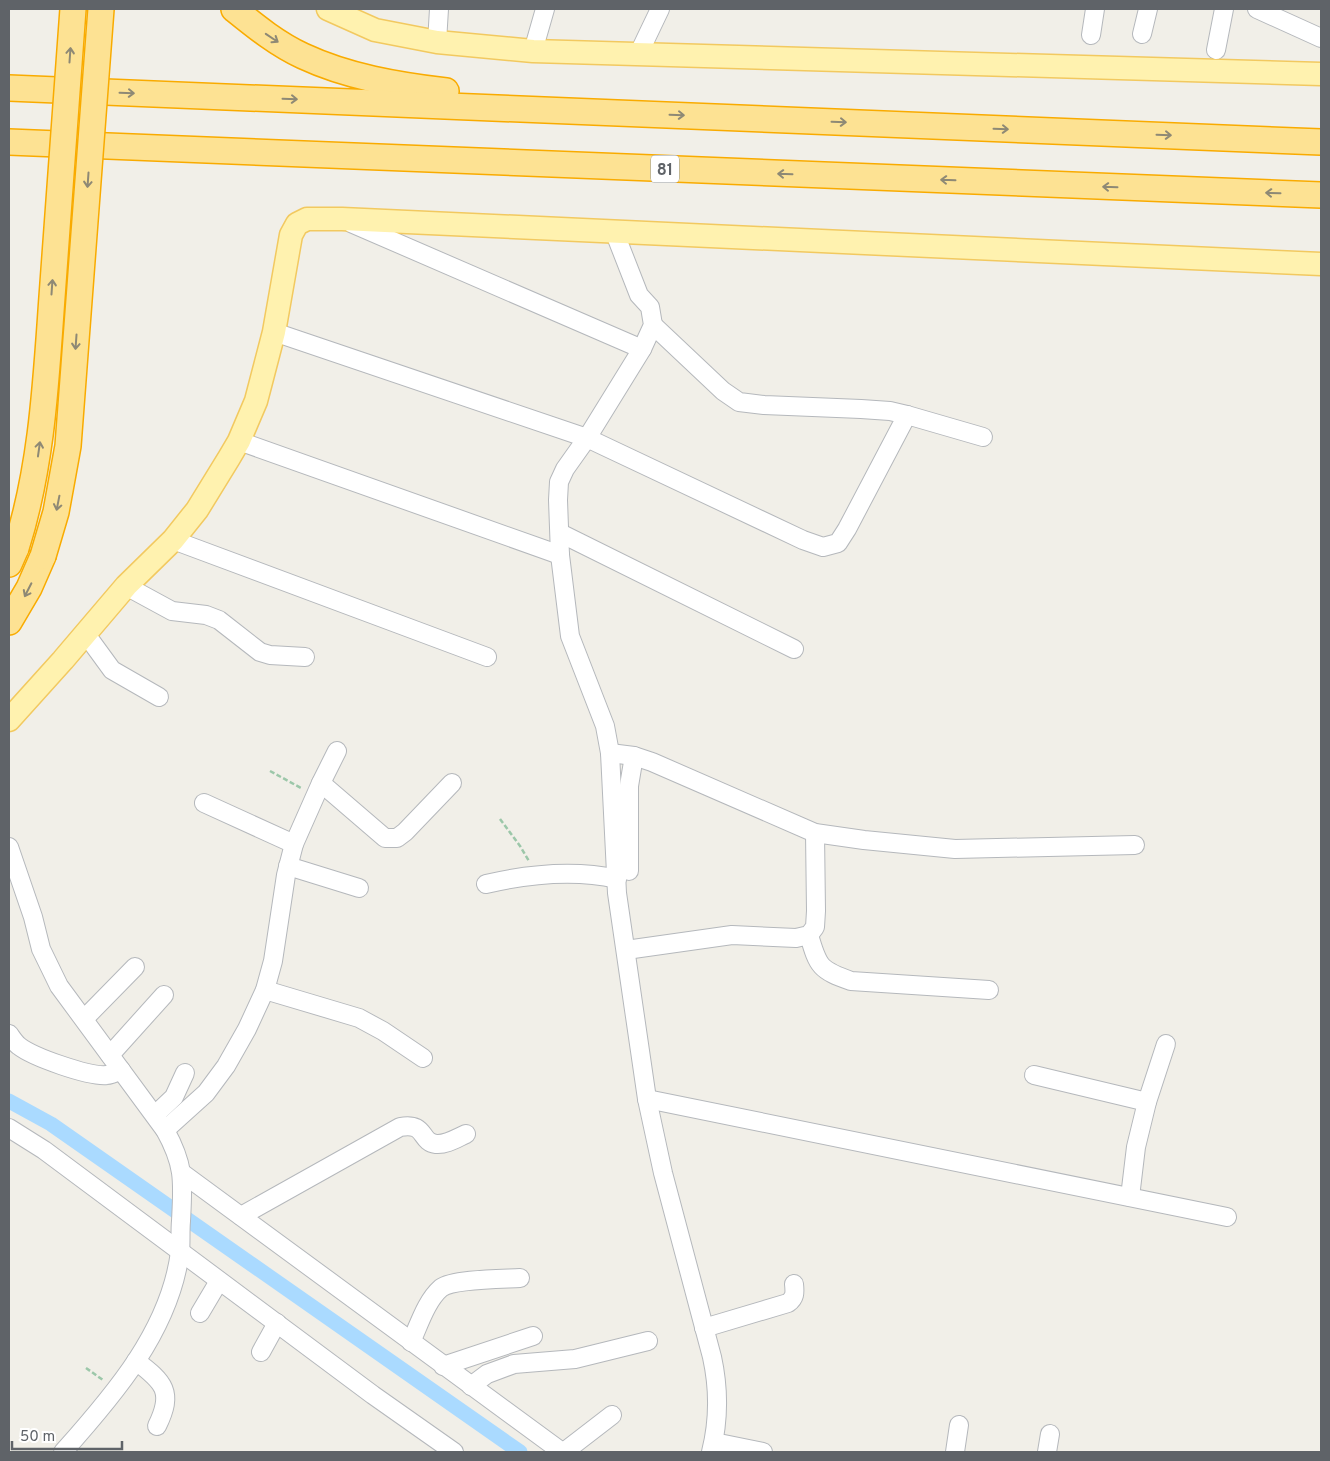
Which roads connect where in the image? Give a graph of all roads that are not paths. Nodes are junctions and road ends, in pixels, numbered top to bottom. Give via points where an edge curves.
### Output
1 (73, 9) edge
2 (101, 9) edge
3 (234, 9) edge
4 (328, 9) edge
5 (438, 9) edge
6 (545, 9) edge
7 (660, 9) edge
8 (1095, 9) edge
9 (1148, 9) edge
10 (1224, 9) edge
11 (1257, 9) edge
12 (1091, 34) dead end
13 (1142, 34) dead end
14 (1321, 38) edge
15 (438, 42) junction
16 (1216, 50) dead end
17 (533, 51) junction
18 (638, 55) junction
19 (1321, 74) edge
20 (9, 88) edge
21 (628, 113) junction
22 (9, 142) edge
23 (1321, 142) edge
24 (1321, 195) edge
25 (342, 219) junction
26 (614, 231) junction
27 (1321, 264) edge
28 (653, 325) junction
29 (274, 332) junction
30 (642, 349) junction
31 (907, 415) junction
32 (983, 437) dead end
33 (587, 438) junction
34 (239, 441) junction
35 (560, 533) junction
36 (173, 540) junction
37 (560, 555) junction
38 (12, 556) edge
39 (126, 586) junction
40 (9, 622) edge
41 (85, 633) junction
42 (794, 649) dead end
43 (306, 657) dead end
44 (487, 657) dead end
45 (159, 697) dead end
46 (9, 720) edge
47 (337, 751) dead end
48 (610, 753) junction
49 (634, 756) junction
50 (452, 783) dead end
51 (318, 789) junction
52 (204, 803) dead end
53 (815, 833) junction
54 (294, 844) junction
55 (1135, 845) dead end
56 (9, 847) edge
57 (288, 866) junction
58 (623, 875) junction
59 (486, 884) dead end
60 (359, 888) dead end
61 (809, 935) junction
62 (626, 950) junction
63 (135, 967) dead end
64 (265, 990) junction
65 (989, 990) dead end
66 (164, 995) dead end
67 (84, 1019) junction
68 (9, 1034) edge
69 (1166, 1044) dead end
70 (110, 1055) junction
71 (422, 1058) dead end
72 (121, 1070) junction
73 (185, 1073) dead end
74 (1034, 1075) dead end
75 (647, 1099) junction
76 (1147, 1102) junction
77 (155, 1115) junction
78 (9, 1128) edge
79 (166, 1130) junction
80 (466, 1134) dead end
81 (182, 1181) junction
82 (1130, 1197) junction
83 (241, 1216) junction
84 (1227, 1217) dead end
85 (180, 1243) junction
86 (520, 1278) dead end
87 (219, 1281) junction
88 (794, 1284) dead end
89 (200, 1313) dead end
90 (276, 1323) junction
91 (704, 1328) junction
92 (533, 1336) dead end
93 (648, 1341) dead end
94 (411, 1342) junction
95 (261, 1352) dead end
96 (136, 1361) junction
97 (443, 1366) junction
98 (471, 1386) junction
99 (612, 1415) dead end
100 (157, 1426) dead end
101 (959, 1426) dead end
102 (1050, 1434) dead end
103 (712, 1447) edge
104 (63, 1452) edge
105 (454, 1452) edge
106 (563, 1452) edge
107 (763, 1452) edge
108 (955, 1452) edge
109 (1047, 1452) edge

38 -> 1 highway, bridge via 34,481 44,407
2 -> 40 highway, bridge via 68,446 56,512 43,556
3 -> 21 highway via 302,56 360,76 421,88
4 - 15 main road via 375,30
5 - 15 street
6 - 17 street
7 - 18 street
8 - 12 street
9 - 13 street
10 - 16 street
11 - 14 street
15 - 17 main road
17 - 18 main road
18 - 19 main road
20 -> 21 highway
21 -> 23 highway
24 -> 22 highway, 81
25 - 26 main road
25 - 29 main road via 307,219 297,224 291,235
25 - 30 street
26 - 27 main road
26 - 28 street via 639,295 650,307
28 - 30 street
28 - 31 street via 739,402 890,411
29 - 33 street
29 - 34 main road via 256,402
30 - 33 street
31 - 32 street
31 - 33 street via 847,529 838,543 823,547
33 - 35 street via 559,482
34 - 36 main road via 197,510
34 - 37 street
35 - 37 street
35 - 42 street
36 - 39 main road
36 - 44 street
37 - 48 street via 570,636 605,726
39 - 41 main road
39 - 43 street via 172,611 206,615 218,620 260,652
41 - 45 street via 112,670
41 - 46 main road
47 - 51 street
48 - 49 street
48 - 58 street
49 - 53 street
49 - 58 street
50 - 51 street via 397,838 385,838
51 - 54 street
52 - 54 street
53 - 55 street via 954,849
53 - 61 street via 816,911 815,926
54 - 57 street
56 - 67 street via 41,949 58,986
57 - 60 street
57 - 64 street via 274,961
58 - 59 street via 559,873
58 - 62 street
61 - 62 street via 796,938 732,935
61 - 65 street via 820,966 852,981
62 - 75 street
63 - 67 street
64 - 71 street via 359,1018
64 - 79 street via 226,1066 206,1093
66 - 70 street
67 - 70 street
68 - 72 street via 19,1046 78,1070 108,1075
69 - 76 street
70 - 72 street
72 - 77 street
73 - 77 street via 174,1097
74 - 76 street
75 - 82 street
75 - 91 street
76 - 82 street via 1136,1147
77 - 79 street
78 - 85 street
79 - 81 street via 174,1146
80 - 83 street via 437,1144 429,1142 418,1128 400,1127
81 - 83 street
81 - 85 street
82 - 84 street
83 - 94 street
85 - 87 street
85 - 96 street via 172,1288
86 - 94 street via 455,1282 442,1287
87 - 89 street
87 - 90 street
88 - 91 street via 795,1293 788,1303
90 - 95 street
90 - 105 street
91 - 103 street via 717,1381 718,1405
92 - 97 street
93 - 98 street via 575,1359 514,1364 487,1374
94 - 97 street
96 - 100 street via 157,1377 166,1394 164,1411
96 - 104 street
97 - 98 street
98 - 106 street
99 - 106 street
101 - 108 street
102 - 109 street
103 - 107 street

